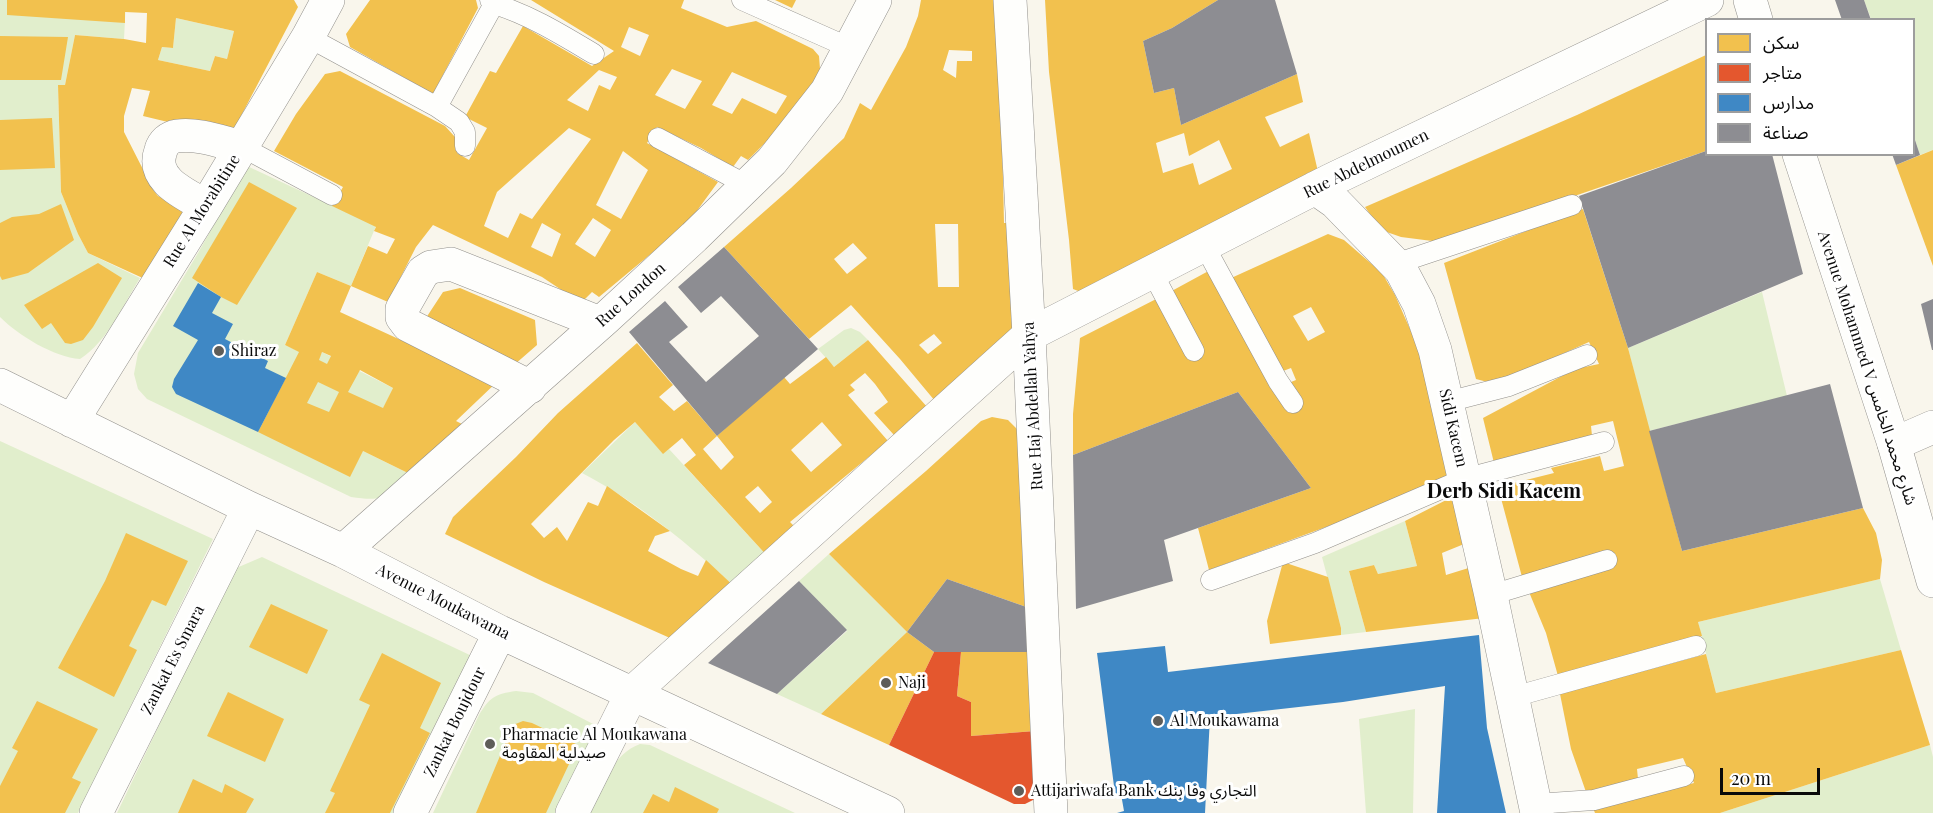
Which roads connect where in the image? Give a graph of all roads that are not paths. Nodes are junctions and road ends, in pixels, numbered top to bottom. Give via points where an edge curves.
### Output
1 (328, 0) edge
2 (742, 0) edge
3 (876, 0) edge
4 (1010, 0) edge
5 (1707, 0) edge
6 (1750, 0) edge
7 (492, 2) edge
8 (1755, 18) edge
9 (308, 37) junction
10 (850, 48) junction
11 (594, 54) dead end
12 (437, 107) junction
13 (658, 138) dead end
14 (465, 146) dead end
15 (242, 147) junction
16 (1800, 156) edge
17 (747, 185) junction
18 (1315, 188) junction
19 (332, 195) dead end
20 (1572, 205) dead end
21 (206, 206) junction
22 (1204, 245) junction
23 (1395, 264) junction
24 (1152, 272) junction
25 (600, 323) junction
26 (1029, 335) junction
27 (1194, 351) dead end
28 (1587, 355) dead end
29 (0, 385) edge
30 (530, 387) junction
31 (1447, 402) junction
32 (1293, 403) dead end
33 (72, 421) junction
34 (1933, 427) edge
35 (1604, 442) dead end
36 (1894, 444) junction
37 (1464, 479) junction
38 (249, 508) junction
39 (343, 551) junction
40 (1607, 560) dead end
41 (1211, 580) dead end
42 (1933, 581) edge
43 (1491, 595) junction
44 (500, 632) junction
45 (1696, 646) dead end
46 (632, 693) junction
47 (1513, 697) junction
48 (1684, 776) dead end
49 (1536, 808) edge
50 (883, 812) edge
51 (96, 813) edge
52 (410, 813) edge
53 (572, 813) edge
54 (1051, 813) edge

1 - 9 street, Rue Al Morabitine
2 - 10 lane
3 - 10 street, Rue London
4 - 26 street, Rue Haj Abdellah Yahya
5 - 18 street, Rue Abdelmoumen
6 - 8 street
7 - 11 lane via 515,10
7 - 12 lane
9 - 12 lane
9 - 15 street, Rue Al Morabitine
10 - 17 street, Rue London via 827,91
12 - 14 lane via 459,122 465,132
13 - 17 lane
15 - 19 lane
15 - 21 street, Rue Al Morabitine
15 - 21 street via 175,135 163,143 160,170 166,182
16 - 36 street, Avenue Mohammed V شارع محمد الخامس
17 - 25 street, Rue London
18 - 22 street, Rue Abdelmoumen
18 - 23 street, Sidi Kacem via 1335,202
20 - 23 lane
21 - 33 street, Rue Al Morabitine
22 - 24 street, Rue Abdelmoumen
22 - 32 lane
23 - 31 street, Sidi Kacem via 1419,304
24 - 26 street, Rue Abdelmoumen
24 - 27 lane
25 - 30 street, Rue London
25 - 30 street via 451,264 423,272 402,309 408,325
26 - 46 street, Rue Abdelmoumen
26 - 54 street, Rue Haj Abdellah Yahya
28 - 31 lane via 1509,386
29 - 33 street, Avenue Moukawama
30 - 39 street, Rue London
31 - 37 street, Sidi Kacem
33 - 38 street, Avenue Moukawama
34 - 36 street
35 - 37 lane
36 - 42 street, Avenue Mohammed V شارع محمد الخامس
37 - 41 lane via 1315,543
37 - 43 street, Sidi Kacem
38 - 39 street, Avenue Moukawama
38 - 51 street, Zankat Es Smara
39 - 44 street, Avenue Moukawama
40 - 43 lane
43 - 47 street, Sidi Kacem
44 - 46 street, Avenue Moukawama
44 - 52 street, Zankat Boujdour
45 - 47 lane
46 - 50 street, Avenue Moukawama
46 - 53 street
47 - 49 street, Sidi Kacem
48 - 49 lane via 1594,800

